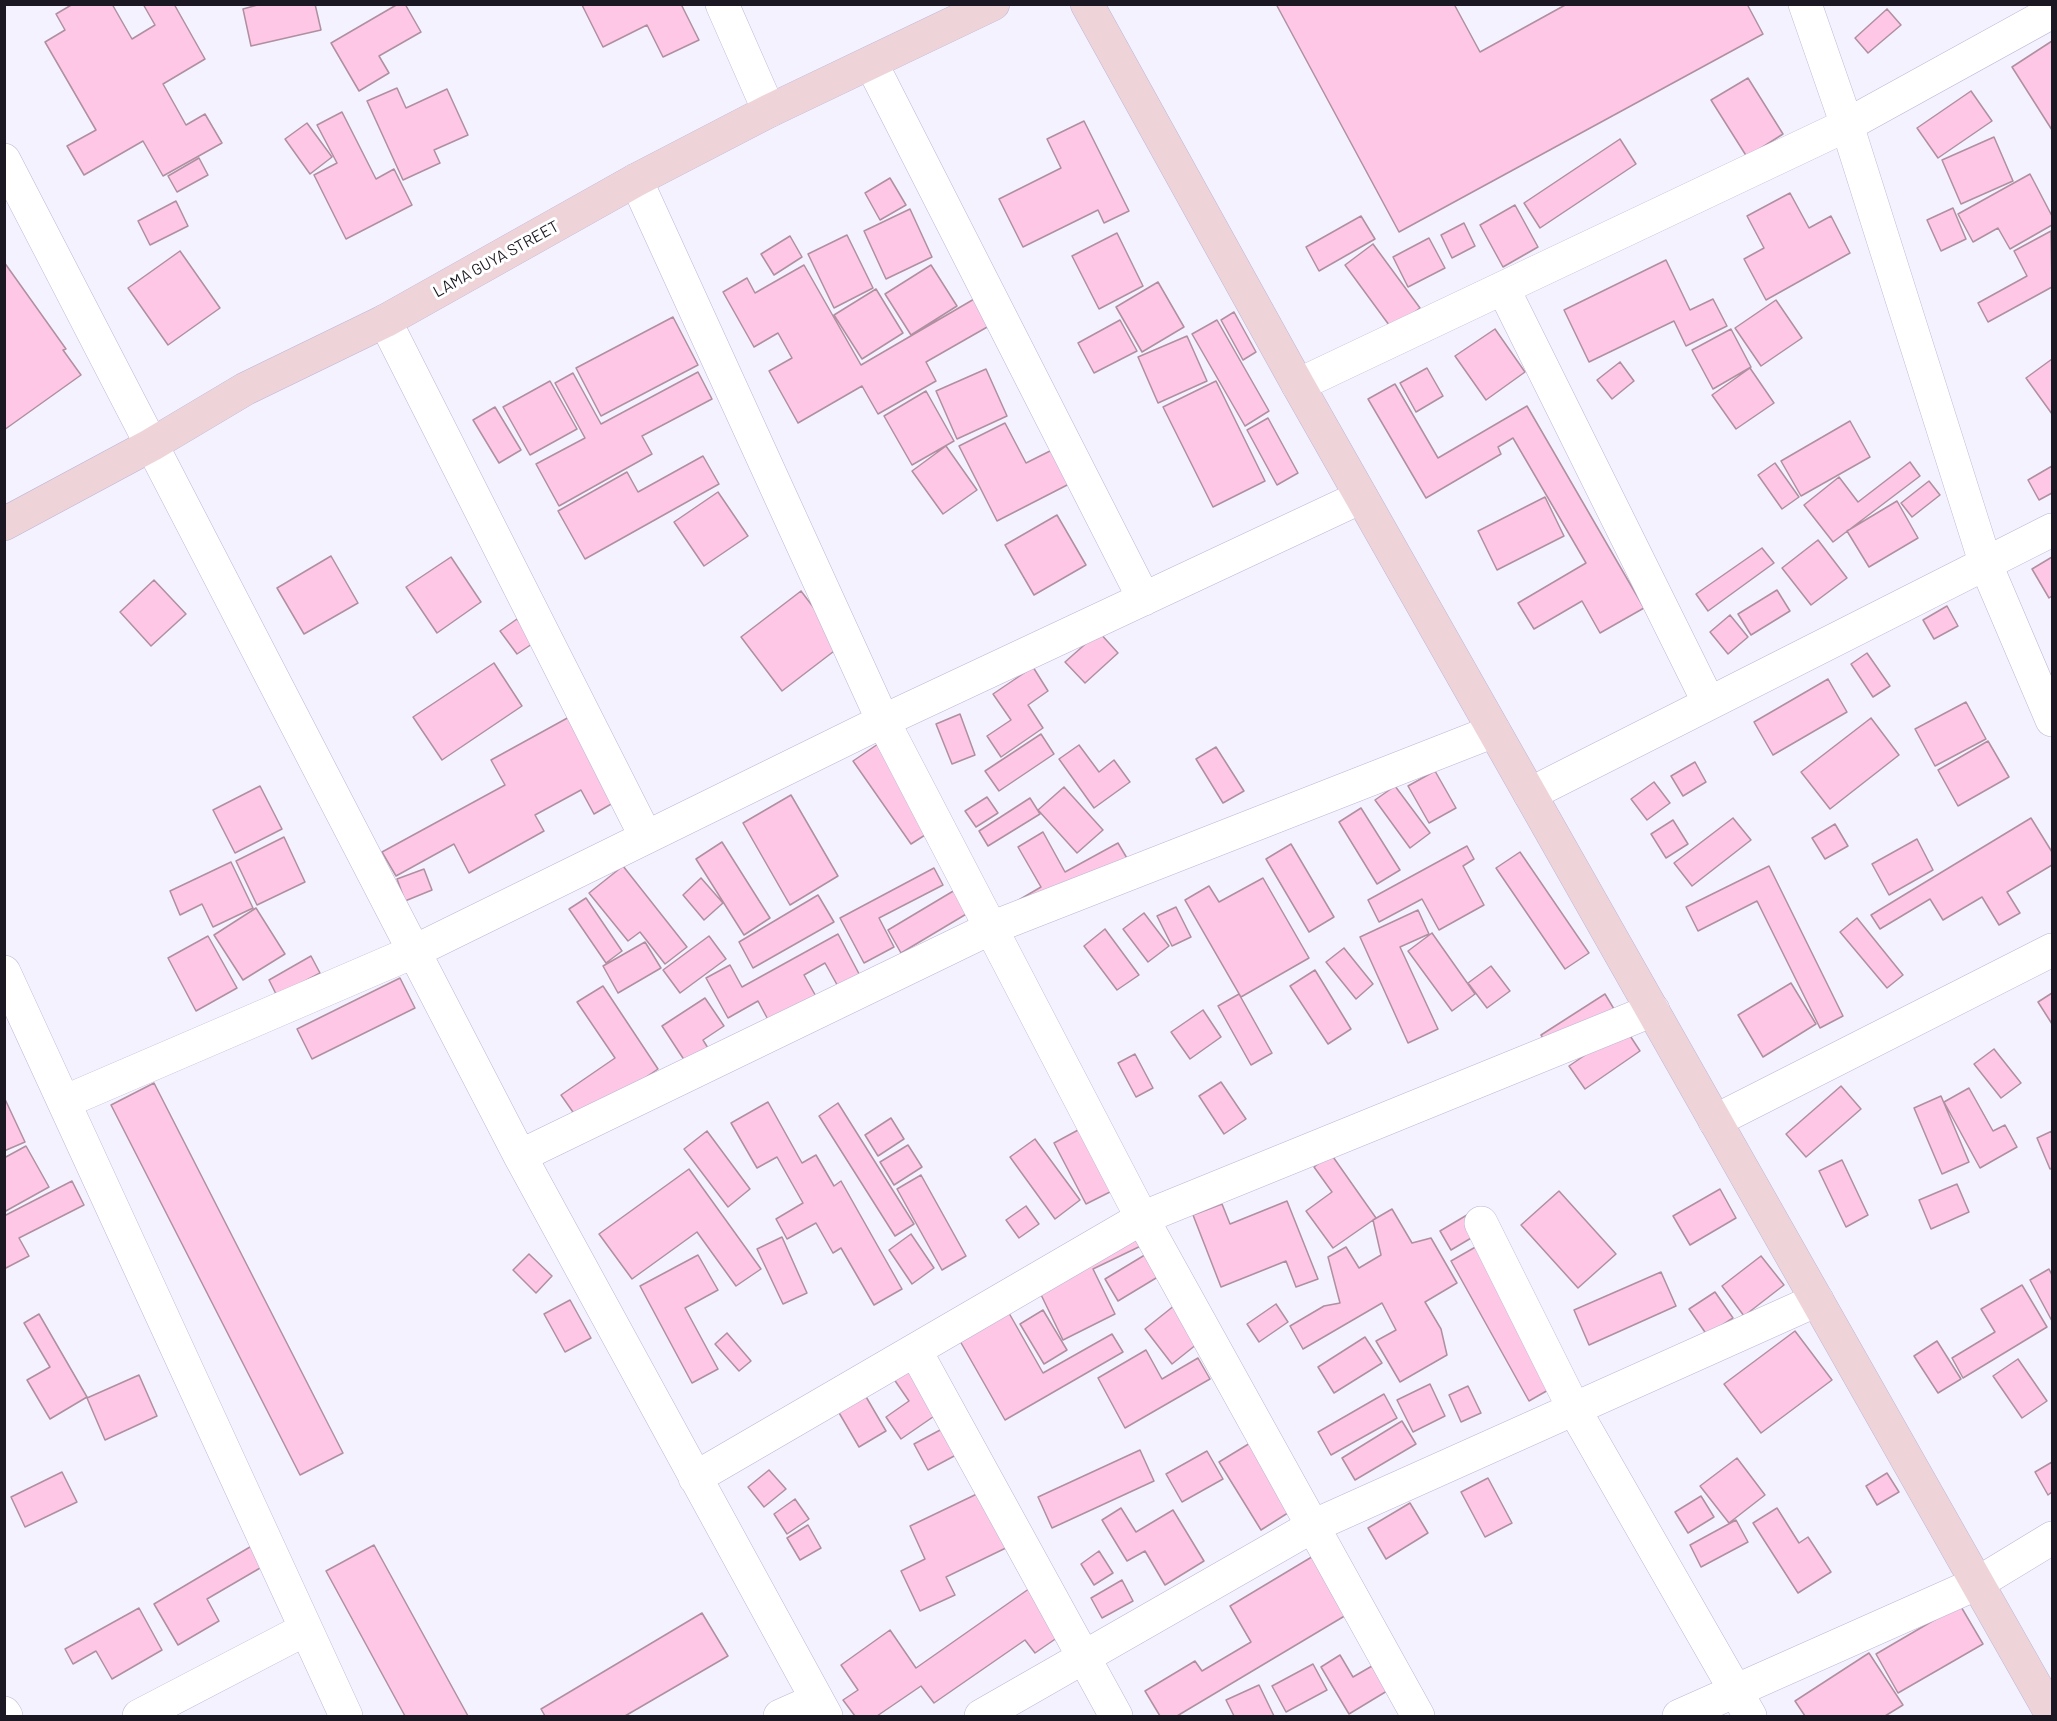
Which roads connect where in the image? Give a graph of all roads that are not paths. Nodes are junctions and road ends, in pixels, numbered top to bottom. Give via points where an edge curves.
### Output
1 (722, 4) edge
2 (1087, 4) edge
3 (1805, 4) edge
4 (989, 5) edge
5 (2052, 12) edge
6 (872, 63) junction
7 (770, 111) junction
8 (1847, 125) junction
9 (4, 160) edge
10 (636, 180) junction
11 (1503, 288) junction
12 (385, 321) junction
13 (1298, 385) junction
14 (151, 445) junction
15 (1361, 497) junction
16 (4, 524) edge
17 (2052, 530) edge
18 (1986, 565) junction
19 (1144, 598) junction
20 (1709, 703) junction
21 (2052, 720) edge
22 (883, 721) junction
23 (1494, 731) junction
24 (1530, 794) junction
25 (646, 837) junction
26 (991, 928) junction
27 (2052, 950) edge
28 (413, 952) junction
29 (4, 972) edge
30 (1653, 1011) junction
31 (64, 1102) junction
32 (1715, 1120) junction
33 (520, 1156) junction
34 (1142, 1218) junction
35 (1481, 1223) dead end
36 (1817, 1300) junction
37 (915, 1350) junction
38 (1574, 1409) junction
39 (695, 1478) junction
40 (1313, 1526) junction
41 (2052, 1538) edge
42 (1978, 1583) junction
43 (306, 1629) junction
44 (1083, 1658) junction
45 (1743, 1704) edge
46 (821, 1708) edge
47 (2052, 1714) edge
48 (139, 1716) edge
49 (346, 1716) edge
50 (780, 1716) edge
51 (981, 1716) edge
52 (1116, 1716) edge
53 (1418, 1716) edge
54 (1679, 1716) edge

1 - 7 street
2 - 13 street
3 - 8 street
4 - 6 street, LAMA GUYA STREET
5 - 8 street
6 - 7 street, LAMA GUYA STREET
6 - 19 street
7 - 10 street, LAMA GUYA STREET
8 - 11 street
8 - 18 street
9 - 14 street
10 - 12 street, LAMA GUYA STREET
10 - 22 street
11 - 13 street
11 - 20 street
12 - 14 street, LAMA GUYA STREET via 245,389
12 - 25 street
13 - 15 street
14 - 16 street, LAMA GUYA STREET
14 - 28 street
15 - 19 street
15 - 23 street
17 - 18 street
18 - 20 street
18 - 21 street
19 - 22 street
20 - 24 street
22 - 25 street
22 - 26 street
23 - 24 street
23 - 26 street
24 - 30 street
25 - 28 street
26 - 33 street
26 - 34 street
27 - 32 street
28 - 31 street
28 - 33 street
29 - 31 street
30 - 32 street
30 - 34 street
31 - 43 street
32 - 36 street
33 - 39 street
34 - 37 street
34 - 40 street
35 - 38 street
36 - 38 street
36 - 42 street
37 - 39 street
37 - 44 street
38 - 40 street
38 - 45 street
39 - 46 street
40 - 44 street
40 - 53 street
41 - 42 street
42 - 45 street
42 - 47 street
43 - 48 street
43 - 49 street
44 - 51 street
44 - 52 street
45 - 54 street
46 - 50 street

